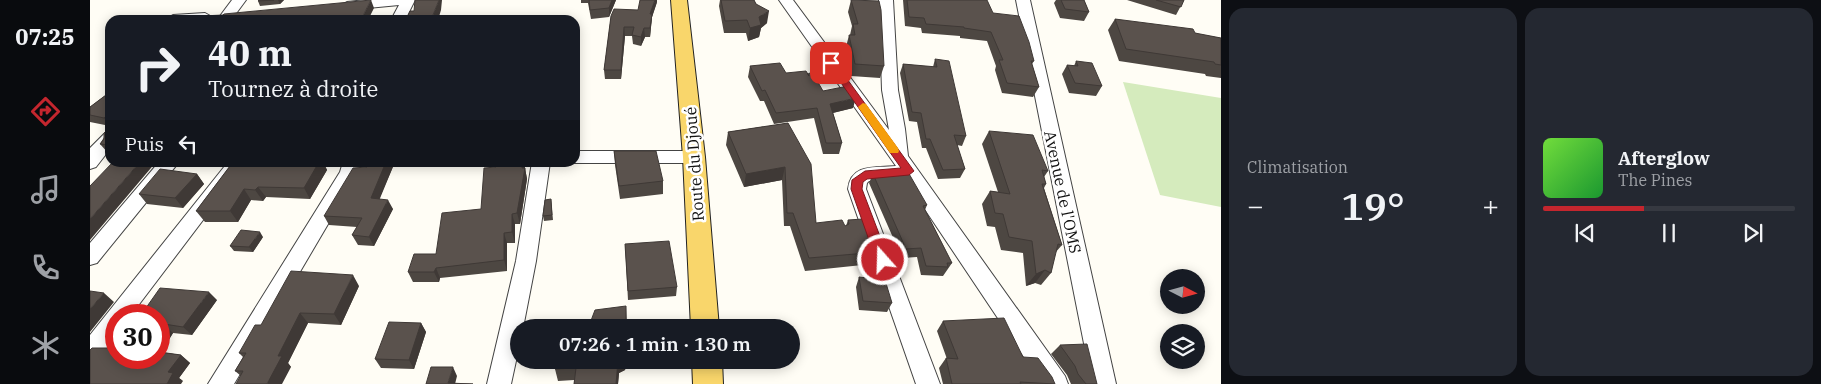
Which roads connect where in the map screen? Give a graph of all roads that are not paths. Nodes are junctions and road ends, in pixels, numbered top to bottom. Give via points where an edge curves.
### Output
1 (239, 0) edge
2 (406, 0) edge
3 (679, 0) edge
4 (786, 0) edge
5 (886, 0) edge
6 (1023, 0) edge
7 (333, 7) edge
8 (228, 15) edge
9 (400, 15) edge
10 (105, 143) edge
11 (580, 157) edge
12 (694, 157) junction
13 (98, 161) edge
14 (904, 164) junction
15 (166, 167) edge
16 (234, 167) edge
17 (350, 167) edge
18 (541, 167) edge
19 (90, 257) edge
20 (126, 304) edge
21 (704, 319) edge
22 (105, 332) edge
23 (90, 353) edge
24 (707, 369) edge
25 (220, 384) edge
26 (500, 384) edge
27 (708, 384) edge
28 (928, 384) edge
29 (1056, 384) edge
30 (1104, 384) edge

1 - 8 street
2 - 7 street
2 - 9 street
3 - 12 main road, Route du Djoué
4 - 14 street
5 - 14 street via 890,90
6 - 30 street, Avenue de l'OMS
10 - 13 street via 96,153
11 - 12 street
12 - 21 main road, Route du Djoué
14 - 28 street via 865,175 858,180 857,189
14 - 29 street
15 - 19 street
16 - 20 street
17 - 25 street
18 - 26 street via 526,261
22 - 23 street
24 - 27 main road

